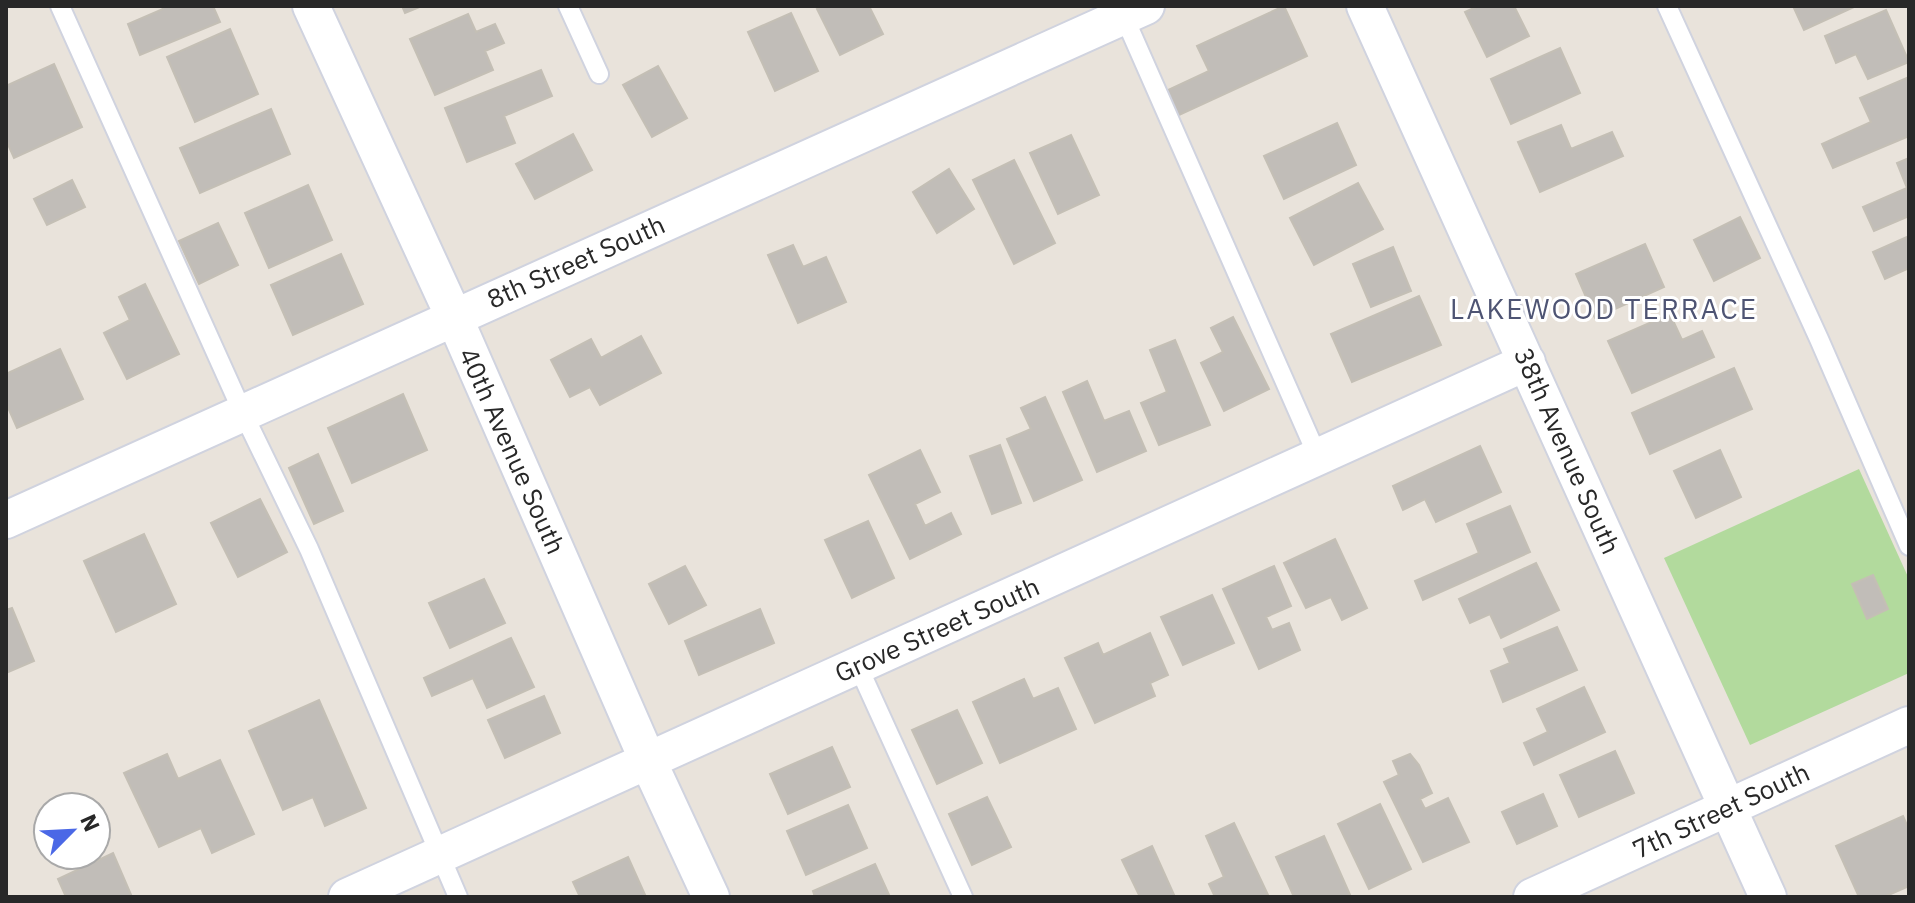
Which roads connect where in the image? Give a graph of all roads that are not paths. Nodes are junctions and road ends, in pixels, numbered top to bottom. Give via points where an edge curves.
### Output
1 (60, 6) edge
2 (311, 6) edge
3 (568, 6) edge
4 (1365, 6) edge
5 (1667, 6) edge
6 (1130, 9) edge
7 (599, 74) dead end
8 (454, 317) junction
9 (1527, 362) junction
10 (243, 413) junction
11 (1318, 457) junction
12 (6, 520) edge
13 (1909, 546) edge
14 (858, 666) junction
15 (1909, 725) edge
16 (648, 761) junction
17 (1726, 808) junction
18 (441, 854) junction
19 (347, 897) edge
20 (458, 897) edge
21 (711, 897) edge
22 (963, 897) edge
23 (1532, 897) edge
24 (1768, 897) edge

1 - 10 lane
2 - 8 street, 40th Avenue South
3 - 7 lane
4 - 9 street, 38th Avenue South
5 - 13 lane
6 - 8 street, 8th Street South
6 - 11 lane
8 - 10 street, 8th Street South
8 - 16 street, 40th Avenue South
9 - 11 street, Grove Street South
9 - 17 street, 38th Avenue South
10 - 12 street, 8th Street South
10 - 18 lane via 309,549
11 - 14 street, Grove Street South
14 - 16 street, Grove Street South
14 - 22 lane
15 - 17 street, 7th Street South
16 - 18 street, Grove Street South
16 - 21 street, 40th Avenue South
17 - 23 street, 7th Street South
17 - 24 street, 38th Avenue South
18 - 19 street, Grove Street South
18 - 20 lane

